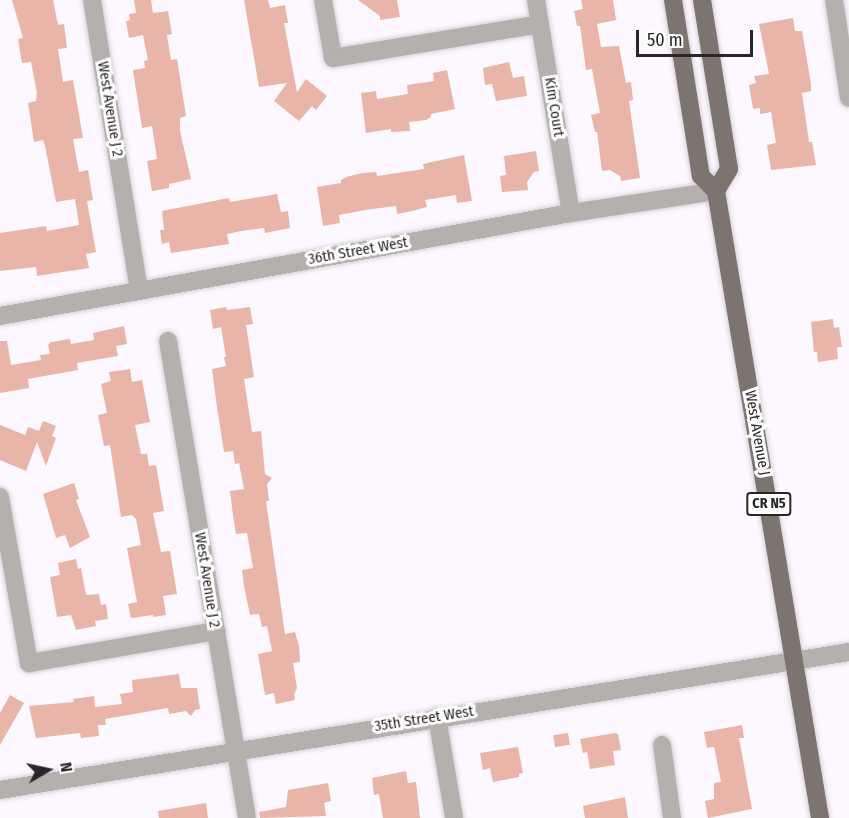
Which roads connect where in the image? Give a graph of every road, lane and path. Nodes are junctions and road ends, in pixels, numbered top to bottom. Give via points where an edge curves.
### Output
1 (92, 0) edge
2 (323, 0) edge
3 (536, 0) edge
4 (673, 0) edge
5 (702, 0) edge
6 (834, 0) edge
7 (540, 24) junction
8 (849, 98) edge
9 (716, 191) junction
10 (572, 213) junction
11 (139, 289) junction
12 (0, 316) edge
13 (168, 341) dead end
14 (1, 497) edge
15 (216, 631) junction
16 (849, 651) edge
17 (795, 660) junction
18 (437, 717) junction
19 (662, 745) dead end
20 (235, 750) junction
21 (0, 790) edge
22 (247, 818) edge
23 (454, 818) edge
24 (672, 818) edge
25 (820, 818) edge

1 - 11 street, West Avenue J 2
2 - 7 street via 333,58
3 - 7 street, Kim Court
4 - 9 main road, West Avenue J / CR N5 via 701,176
5 - 9 main road via 729,169
6 - 8 street
7 - 10 street, Kim Court
9 - 10 street, 36th Street West
9 - 17 main road, West Avenue J / CR N5
10 - 11 street, 36th Street West
11 - 12 street, 36th Street West
13 - 15 street, West Avenue J 2
14 - 15 street via 29,663
15 - 20 street, West Avenue J 2
16 - 17 street, 35th Street West
17 - 18 street, 35th Street West
17 - 25 main road, West Avenue J / CR N5
18 - 20 street, 35th Street West
18 - 23 street
19 - 24 street
20 - 21 street, 35th Street West
20 - 22 street, West Avenue J 2

